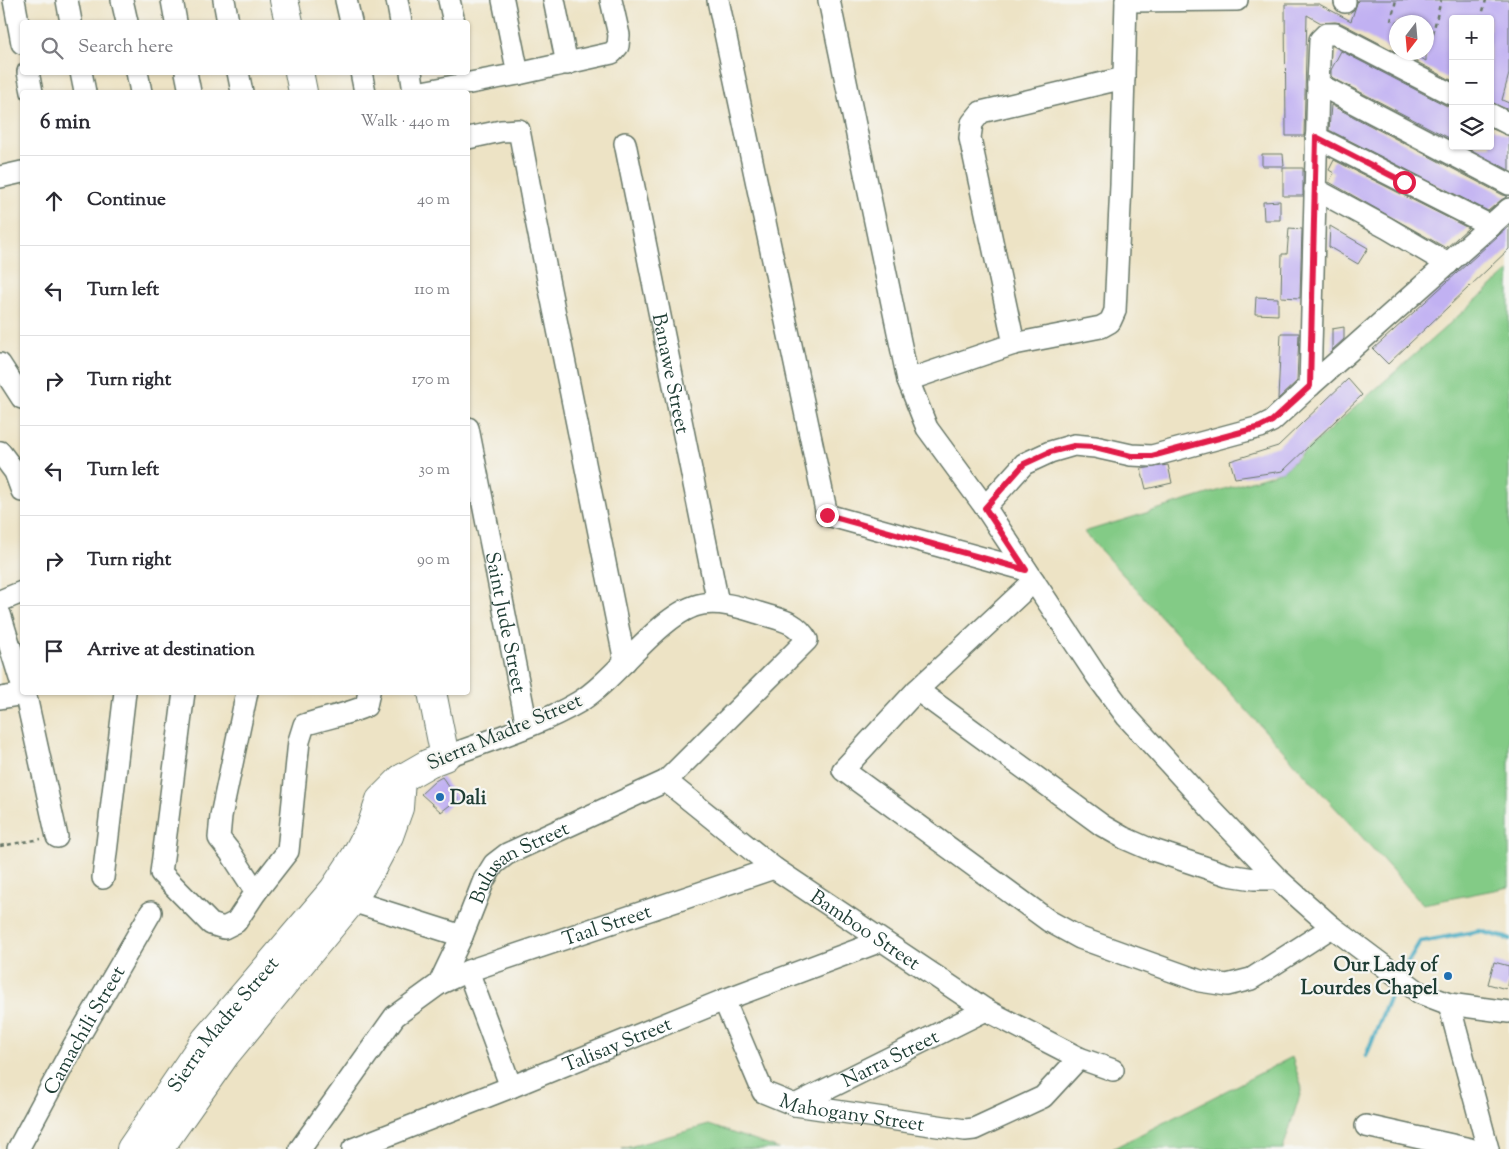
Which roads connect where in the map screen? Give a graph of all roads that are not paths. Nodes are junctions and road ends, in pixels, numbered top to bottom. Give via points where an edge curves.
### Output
1 (14, 0) edge
2 (67, 0) edge
3 (122, 0) edge
4 (172, 0) edge
5 (224, 0) edge
6 (284, 0) edge
7 (346, 0) edge
8 (397, 0) edge
9 (449, 0) edge
10 (503, 0) edge
11 (554, 0) edge
12 (611, 0) edge
13 (718, 0) edge
14 (829, 0) edge
15 (1237, 0) edge
16 (1126, 1) edge
17 (71, 20) edge
18 (127, 20) edge
19 (176, 20) edge
20 (228, 20) edge
21 (289, 20) edge
22 (350, 20) edge
23 (401, 20) edge
24 (454, 20) edge
25 (20, 32) edge
26 (567, 64) junction
27 (518, 74) junction
28 (29, 75) edge
29 (82, 75) edge
30 (138, 75) edge
31 (187, 75) edge
32 (239, 75) edge
33 (300, 75) edge
34 (362, 75) edge
35 (411, 75) edge
36 (465, 78) edge
37 (1124, 78) junction
38 (1318, 84) junction
39 (32, 90) edge
40 (85, 90) edge
41 (141, 90) edge
42 (190, 90) edge
43 (242, 90) edge
44 (303, 90) edge
45 (365, 90) edge
46 (414, 90) edge
47 (428, 90) edge
48 (1449, 93) edge
49 (1494, 116) edge
50 (1509, 124) edge
51 (1316, 137) junction
52 (470, 138) edge
53 (625, 144) dead end
54 (20, 172) edge
55 (0, 177) edge
56 (1509, 184) edge
57 (1315, 189) junction
58 (1509, 209) edge
59 (1491, 226) junction
60 (1448, 264) junction
61 (1014, 344) junction
62 (0, 364) edge
63 (908, 380) junction
64 (1310, 386) junction
65 (20, 395) edge
66 (470, 438) edge
67 (0, 452) edge
68 (20, 486) edge
69 (985, 508) junction
70 (1030, 575) junction
71 (20, 593) edge
72 (0, 601) edge
73 (718, 603) junction
74 (0, 614) edge
75 (807, 640) joint
76 (625, 662) junction
77 (20, 677) edge
78 (917, 690) junction
79 (20, 691) edge
80 (25, 695) edge
81 (125, 695) edge
82 (184, 695) edge
83 (246, 695) edge
84 (368, 695) edge
85 (433, 695) edge
86 (0, 698) edge
87 (527, 726) junction
88 (445, 756) junction
89 (401, 779) junction
90 (666, 781) junction
91 (58, 837) road end
92 (774, 868) junction
93 (103, 878) dead end
94 (1278, 879) junction
95 (256, 892) junction
96 (352, 901) junction
97 (151, 912) dead end
98 (1332, 927) junction
99 (462, 936) junction
100 (881, 940) junction
101 (468, 971) junction
102 (271, 981) junction
103 (439, 984) junction
104 (724, 1000) junction
105 (1449, 1004) junction
106 (986, 1010) junction
107 (1509, 1012) edge
108 (1079, 1058) junction
109 (1112, 1070) dead end
110 (510, 1087) junction
111 (795, 1105) junction
112 (1366, 1126) dead end
113 (18, 1149) edge
114 (131, 1149) edge
115 (159, 1149) edge
116 (300, 1149) edge
117 (352, 1149) edge
118 (1470, 1149) edge
119 (1488, 1149) edge

1 - 25 street
2 - 17 street
3 - 18 street
4 - 19 street
5 - 20 street
6 - 21 main road
7 - 22 street
8 - 23 street
9 - 24 street
10 - 27 street
11 - 26 street
12 - 26 street via 619,35 618,46 612,53
13 - 70 street via 827,515
14 - 63 street
15 - 16 street
16 - 37 street
26 - 27 street
27 - 36 street
28 - 39 street
29 - 40 street
30 - 41 street
31 - 42 street
32 - 43 street
33 - 44 main road
34 - 45 street
35 - 46 street
36 - 47 street
37 - 61 street via 1115,311 1110,322 1101,328
37 - 61 street via 980,112 972,123 970,138
38 - 48 street via 1320,40 1326,34 1335,34
38 - 51 street
38 - 56 street
49 - 50 street
51 - 57 street
51 - 59 street
52 - 76 street via 519,130
53 - 73 street, Banawe Street
54 - 55 street
57 - 60 street
57 - 64 street
58 - 59 street
59 - 60 street
60 - 64 street
61 - 63 street
62 - 65 street
63 - 69 street via 927,428
64 - 69 street via 1272,421 1260,427 1152,456 1131,456 1095,447 1074,446 1050,452 1024,464
66 - 87 street, Saint Jude Street
67 - 68 street via 15,472
69 - 70 street
70 - 78 street
70 - 94 street via 1127,717
71 - 72 street
73 - 75 street, Sierra Madre Street via 791,623
73 - 76 street, Sierra Madre Street via 686,610 670,620
74 - 77 street
75 - 90 street, Bulusan Street
76 - 87 street, Sierra Madre Street via 580,702
78 - 94 street via 1124,838 1228,875
78 - 98 street via 843,770 1049,921 1080,938 1200,981 1227,986 1252,979
79 - 86 street
80 - 91 street
81 - 93 street
82 - 95 street via 161,873 211,924 224,928 236,922
83 - 95 street via 219,838
84 - 95 street via 366,706 304,725 299,741 288,851
85 - 88 main road
87 - 88 street, Sierra Madre Street
88 - 89 main road, Sierra Madre Street
89 - 96 main road, Sierra Madre Street via 399,808 389,836
89 - 102 main road, Sierra Madre Street via 380,800 359,850
90 - 92 street, Bamboo Street
90 - 99 street, Bulusan Street via 500,859 484,880
92 - 100 street, Bamboo Street
92 - 101 street, Taal Street
94 - 98 street
96 - 99 street
96 - 102 main road, Sierra Madre Street
97 - 113 street, Camachili Street
98 - 105 street via 1420,993
99 - 103 street, Bulusan Street
100 - 104 street, Talisay Street
100 - 106 street, Bamboo Street
101 - 103 street, Taal Street
101 - 110 street
102 - 114 main road, Sierra Madre Street via 206,1039
102 - 115 main road, Sierra Madre Street via 226,1054
103 - 116 street, Bulusan Street via 395,1016
104 - 110 street, Talisay Street
104 - 111 street, Mahogany Street via 763,1092
105 - 107 street
105 - 119 street
106 - 108 street, Bamboo Street
106 - 111 street, Narra Street
108 - 109 street, Bamboo Street
108 - 111 street, Mahogany Street via 1042,1097 974,1129
110 - 117 street, Talisay Street
112 - 118 street

